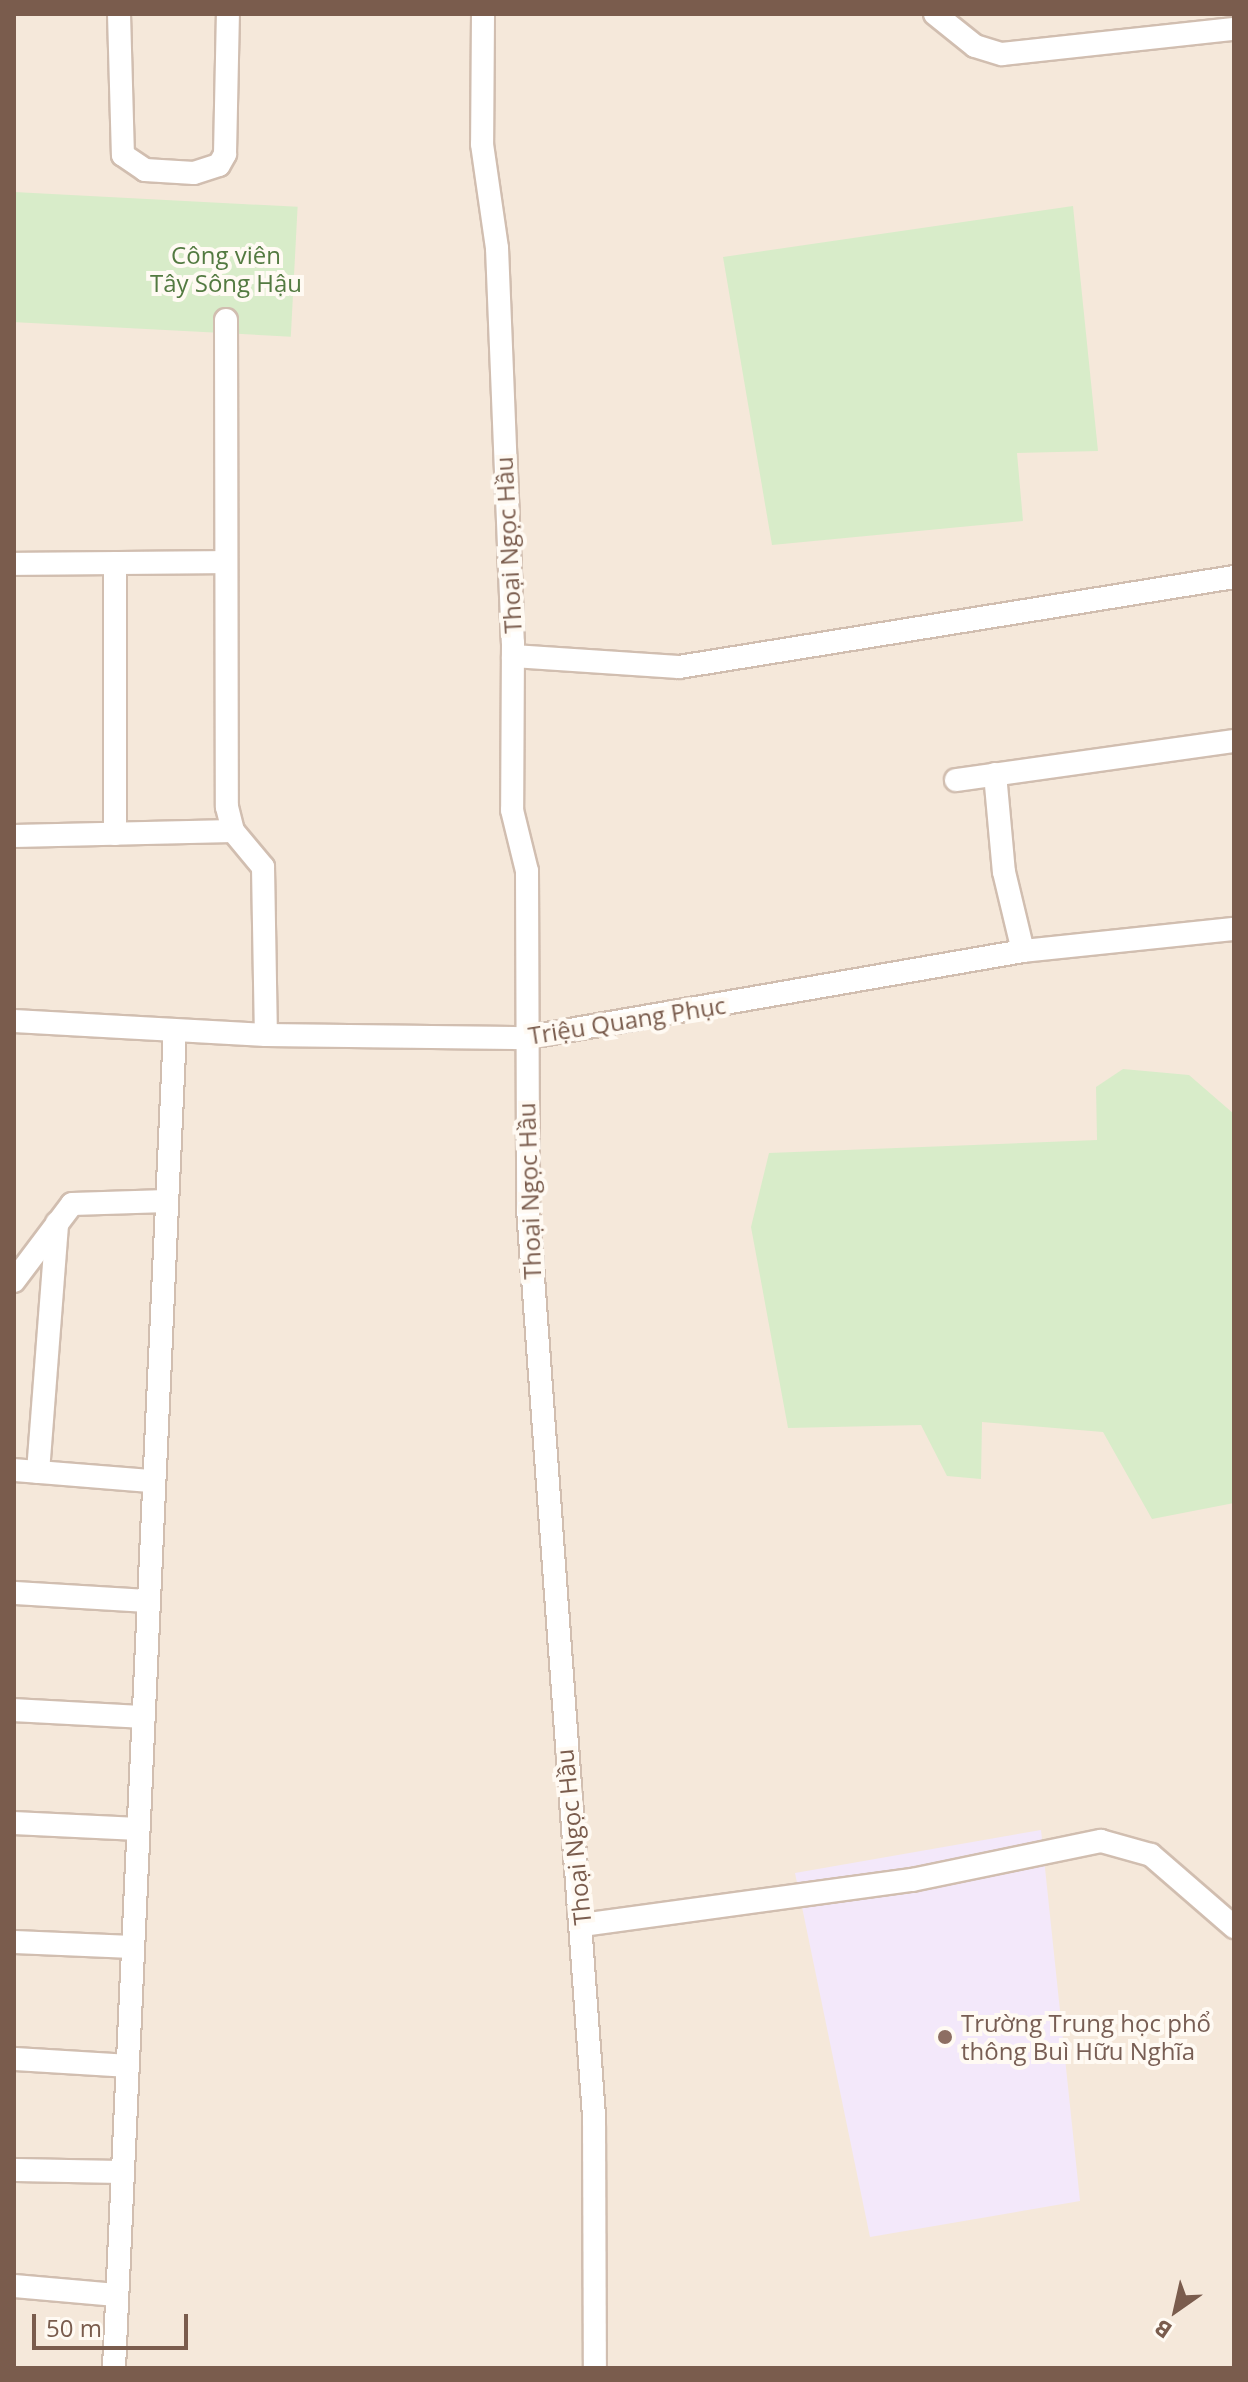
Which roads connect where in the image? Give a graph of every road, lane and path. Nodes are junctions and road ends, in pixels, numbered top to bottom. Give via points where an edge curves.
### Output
1 (119, 14) edge
2 (228, 14) edge
3 (483, 14) edge
4 (935, 14) edge
5 (1234, 29) edge
6 (226, 320) dead end
7 (223, 562) junction
8 (115, 563) junction
9 (14, 564) edge
10 (1234, 577) edge
11 (513, 656) junction
12 (1234, 741) edge
13 (995, 774) junction
14 (956, 780) dead end
15 (233, 831) junction
16 (115, 834) junction
17 (14, 836) edge
18 (1234, 929) edge
19 (1023, 951) junction
20 (14, 1021) edge
21 (175, 1031) junction
22 (266, 1035) junction
23 (524, 1038) junction
24 (167, 1201) junction
25 (57, 1223) junction
26 (14, 1281) edge
27 (14, 1470) edge
28 (38, 1472) junction
29 (152, 1481) junction
30 (14, 1593) edge
31 (149, 1601) junction
32 (14, 1710) edge
33 (144, 1717) junction
34 (14, 1823) edge
35 (138, 1829) junction
36 (582, 1925) junction
37 (1234, 1927) edge
38 (14, 1942) edge
39 (133, 1947) junction
40 (14, 2059) edge
41 (127, 2066) junction
42 (14, 2170) edge
43 (123, 2172) junction
44 (14, 2286) edge
45 (117, 2295) junction
46 (114, 2368) edge
47 (595, 2368) edge

1 - 2 street via 123,155 145,170 194,173 219,165 225,154
3 - 11 street, Thoại Ngọc Hầu via 482,144 497,248
4 - 5 street via 975,46 1002,54
6 - 7 street
7 - 8 street
7 - 15 street
8 - 9 street
8 - 16 street
10 - 11 street via 679,667
11 - 23 street, Thoại Ngọc Hầu via 512,810 527,871
12 - 13 street
13 - 14 street
13 - 19 street via 1004,872
15 - 16 street
15 - 22 street via 263,867
16 - 17 street
18 - 19 street, Triệu Quang Phục
19 - 23 street, Triệu Quang Phục
20 - 21 street, Triệu Quang Phục
21 - 22 street, Triệu Quang Phục
21 - 24 street
22 - 23 street, Triệu Quang Phục
23 - 36 street, Thoại Ngọc Hầu via 540,1411
24 - 25 street via 72,1204
24 - 29 street
25 - 26 street
25 - 28 street
27 - 28 street
28 - 29 street
29 - 31 street
30 - 31 street
31 - 33 street
32 - 33 street
33 - 35 street
34 - 35 street
35 - 39 street
36 - 37 street via 912,1880 1101,1841 1151,1855
36 - 47 street, Thoại Ngọc Hầu via 594,2116
38 - 39 street
39 - 41 street
40 - 41 street
41 - 43 street
42 - 43 street
43 - 45 street
44 - 45 street
45 - 46 street

